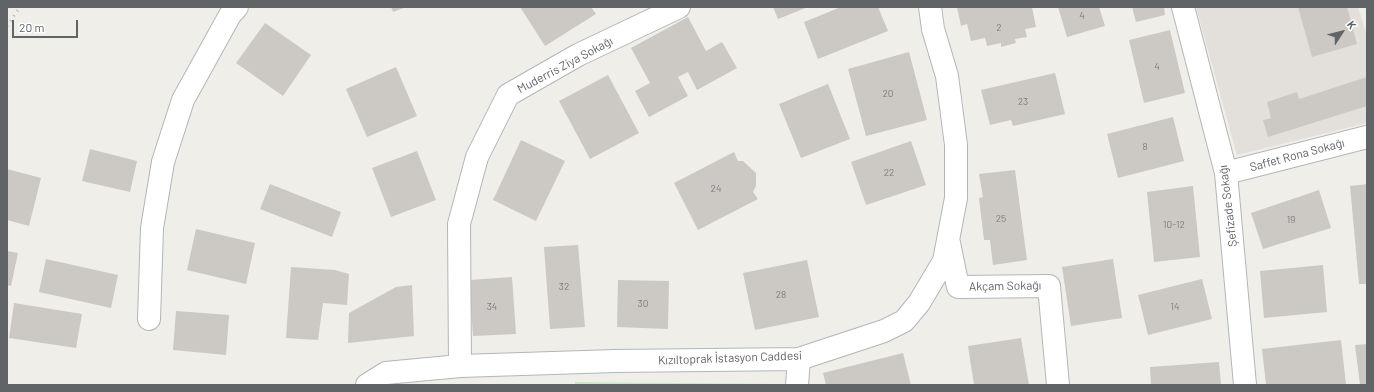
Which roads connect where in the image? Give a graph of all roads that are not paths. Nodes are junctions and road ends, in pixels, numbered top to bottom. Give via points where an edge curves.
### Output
1 (237, 7) edge
2 (679, 7) edge
3 (930, 7) edge
4 (1183, 7) edge
5 (1367, 137) edge
6 (1226, 173) junction
7 (948, 240) junction
8 (149, 319) dead end
9 (799, 359) junction
10 (460, 366) junction
11 (367, 385) edge
12 (797, 385) edge
13 (1058, 385) edge
14 (1245, 385) edge

1 - 8 street via 230,15 183,100 162,162 152,228
2 - 10 street, Muderris Ziya Sokağı via 578,55 508,95 477,157 459,224
3 - 7 street, Kızıltoprak İstasyon Caddesi via 933,29 947,76 956,144 956,198
4 - 6 street, Şefizade Sokağı
5 - 6 street, Saffet Rona Sokağı
6 - 14 street, Şefizade Sokağı
7 - 9 street, Kızıltoprak İstasyon Caddesi via 944,261 919,303 904,321 884,331
7 - 13 street, Akçam Sokağı via 958,287 1049,286
9 - 10 street, Kızıltoprak İstasyon Caddesi
9 - 12 street
10 - 11 street, Kızıltoprak İstasyon Caddesi via 386,373

